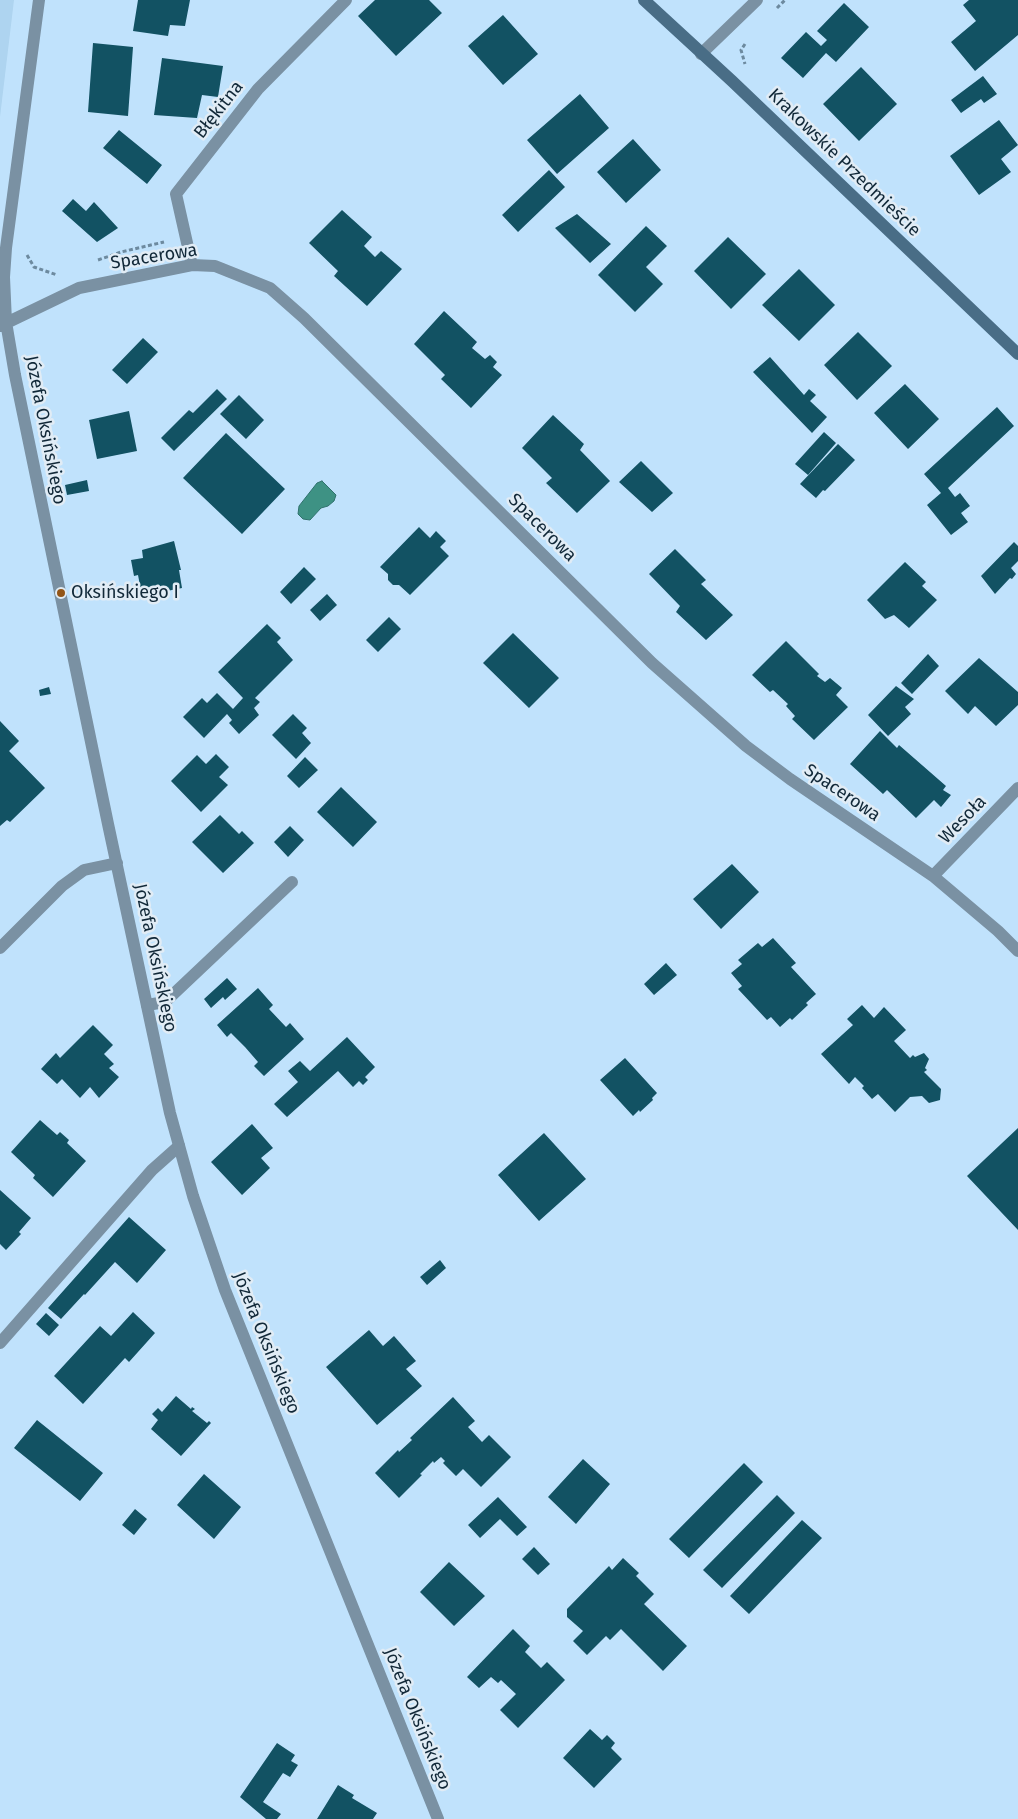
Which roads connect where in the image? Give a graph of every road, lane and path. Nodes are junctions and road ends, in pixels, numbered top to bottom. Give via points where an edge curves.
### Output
1 (40, 0) edge
2 (346, 0) edge
3 (644, 0) edge
4 (757, 0) edge
5 (785, 0) edge
6 (772, 12) dead end
7 (748, 38) dead end
8 (702, 54) junction
9 (746, 67) dead end
10 (192, 266) junction
11 (3, 324) edge
12 (1018, 354) edge
13 (1018, 788) edge
14 (116, 863) junction
15 (933, 876) junction
16 (292, 882) dead end
17 (0, 948) edge
18 (1018, 951) edge
19 (147, 1005) junction
20 (179, 1146) junction
21 (0, 1343) edge
22 (438, 1819) edge

1 - 11 street, Józefa Oksińskiego via 10,209
2 - 10 street, Błękitna via 258,89 176,194
3 - 8 street, Krakowskie Przedmieście
4 - 8 street
5 - 6 path
7 - 9 path via 741,50
8 - 12 street, Krakowskie Przedmieście
10 - 11 street, Spacerowa via 80,288
10 - 15 street, Spacerowa via 215,266 270,288 652,663 738,740
11 - 14 street, Józefa Oksińskiego
13 - 15 street, Wesoła
14 - 17 street via 84,870 62,886
14 - 19 street, Józefa Oksińskiego
15 - 18 street, Spacerowa
16 - 19 street via 165,1002
19 - 20 street, Józefa Oksińskiego
20 - 21 street via 152,1170
20 - 22 street, Józefa Oksińskiego via 225,1290

